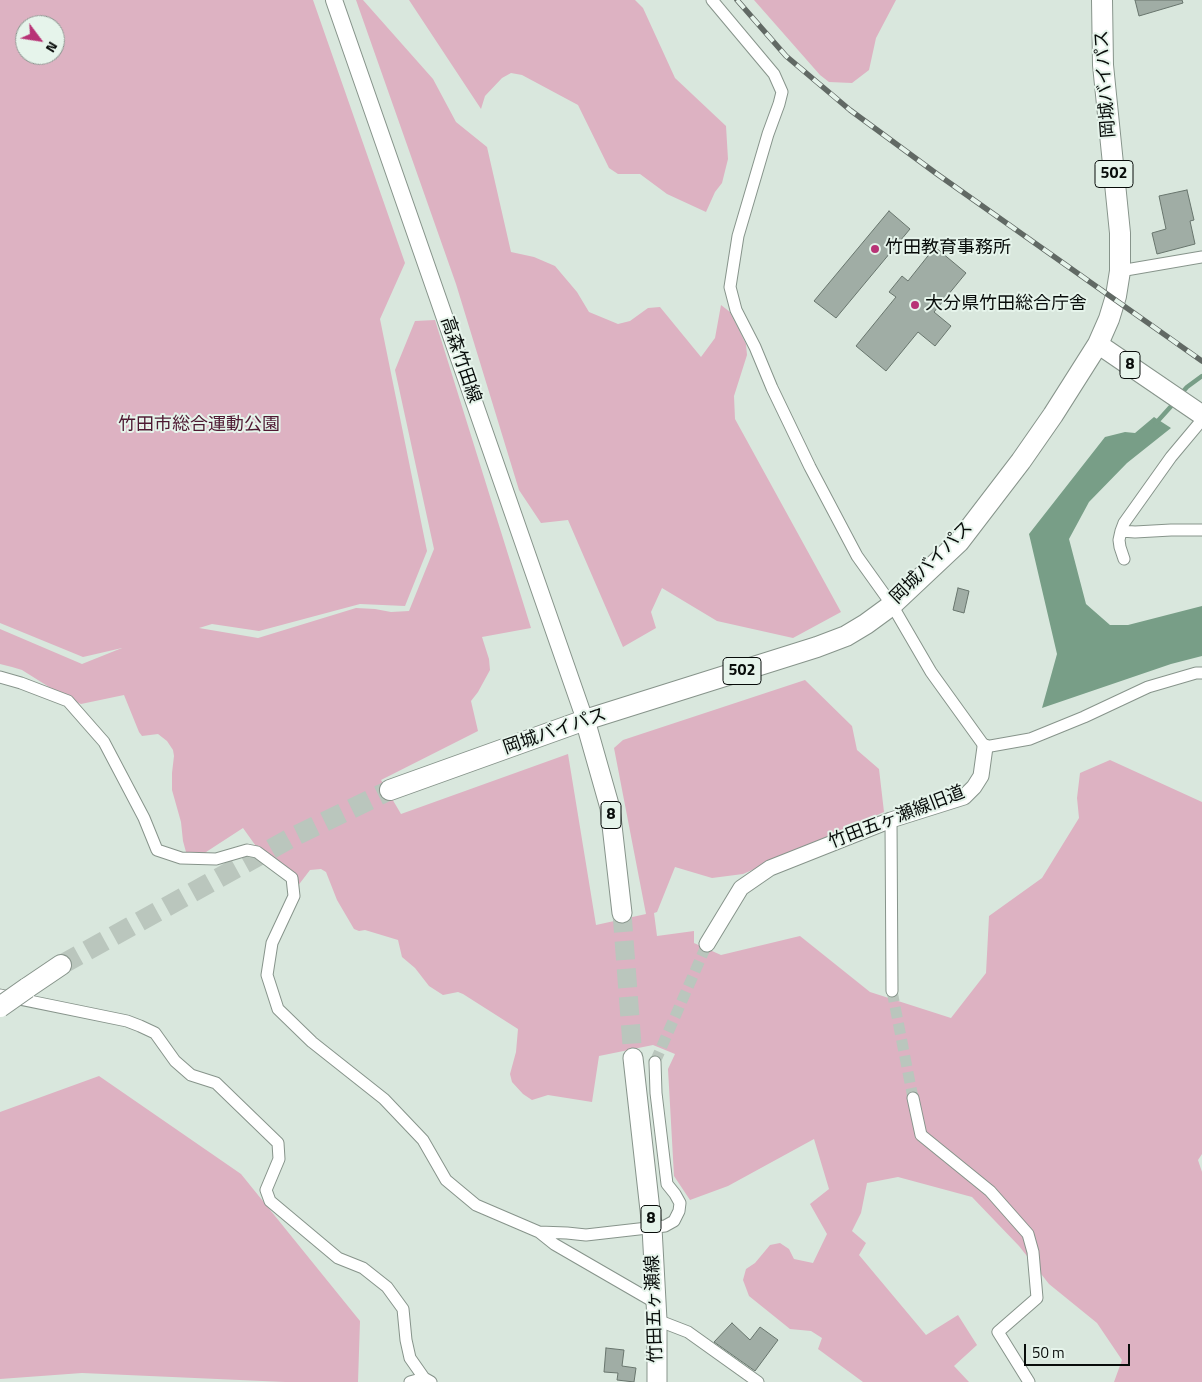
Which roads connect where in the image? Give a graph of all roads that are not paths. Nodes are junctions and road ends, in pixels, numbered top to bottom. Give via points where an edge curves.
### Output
1 (334, 0) edge
2 (712, 0) edge
3 (1102, 0) edge
4 (1202, 257) edge
5 (1120, 271) junction
6 (1098, 344) junction
7 (1198, 414) edge
8 (1202, 530) edge
9 (1121, 531) junction
10 (1124, 559) dead end
11 (892, 606) junction
12 (1202, 673) edge
13 (0, 677) edge
14 (585, 720) junction
15 (985, 747) junction
16 (390, 790) tunnel mouth
17 (891, 820) junction
18 (622, 913) tunnel mouth
19 (707, 944) tunnel mouth
20 (60, 965) tunnel mouth
21 (892, 992) tunnel mouth
22 (0, 995) edge
23 (0, 1007) edge
24 (632, 1058) tunnel mouth
25 (655, 1062) tunnel mouth
26 (913, 1098) tunnel mouth
27 (652, 1228) junction
28 (539, 1232) junction
29 (656, 1312) junction
30 (428, 1380) edge
31 (410, 1382) edge
32 (657, 1382) edge
33 (758, 1382) edge
34 (1029, 1382) edge

1 - 14 main road, 高森竹田線
2 - 11 street via 774,74 782,92 738,236 730,287 736,310 810,468 857,556
3 - 5 highway, 岡城バイパス / 502 via 1103,65 1117,194
4 - 5 street
5 - 6 highway, 岡城バイパス / 502 via 1116,296
6 - 7 main road, 8
6 - 11 highway, 岡城バイパス / 502 via 1032,446 959,542
7 - 9 street
8 - 9 street
9 - 10 street via 1120,547
11 - 14 highway, 岡城バイパス / 502 via 846,636 817,648
11 - 15 street via 932,672
12 - 15 street via 1148,687 1030,739
13 - 28 street via 68,701 104,742 157,850 181,858 216,859 246,850 258,852 292,878 294,896 272,943 267,976 278,1009 312,1042 384,1099 423,1140 446,1180 476,1205
14 - 16 highway, 岡城バイパス / 502
14 - 18 main road, 8 via 610,808
15 - 17 street, 竹田五ヶ瀬線旧道 via 981,776 964,797
17 - 19 street, 竹田五ヶ瀬線旧道 via 770,868 740,888
17 - 21 street
20 - 23 highway, bridge
22 - 30 street via 140,1026 155,1033 175,1061 191,1075 216,1084 278,1143 279,1159 266,1190 270,1201 338,1258 363,1268 387,1287 403,1309 410,1358
24 - 27 main road, 竹田五ヶ瀬線 / 8
25 - 27 street via 667,1184 680,1203 674,1221
26 - 34 street via 921,1135 990,1191 1028,1234 1037,1298 998,1332
27 - 28 street via 586,1235
27 - 29 main road, 竹田五ヶ瀬線 / 8
28 - 29 street
29 - 32 main road, 竹田五ヶ瀬線 / 8
29 - 33 street
30 - 31 street

